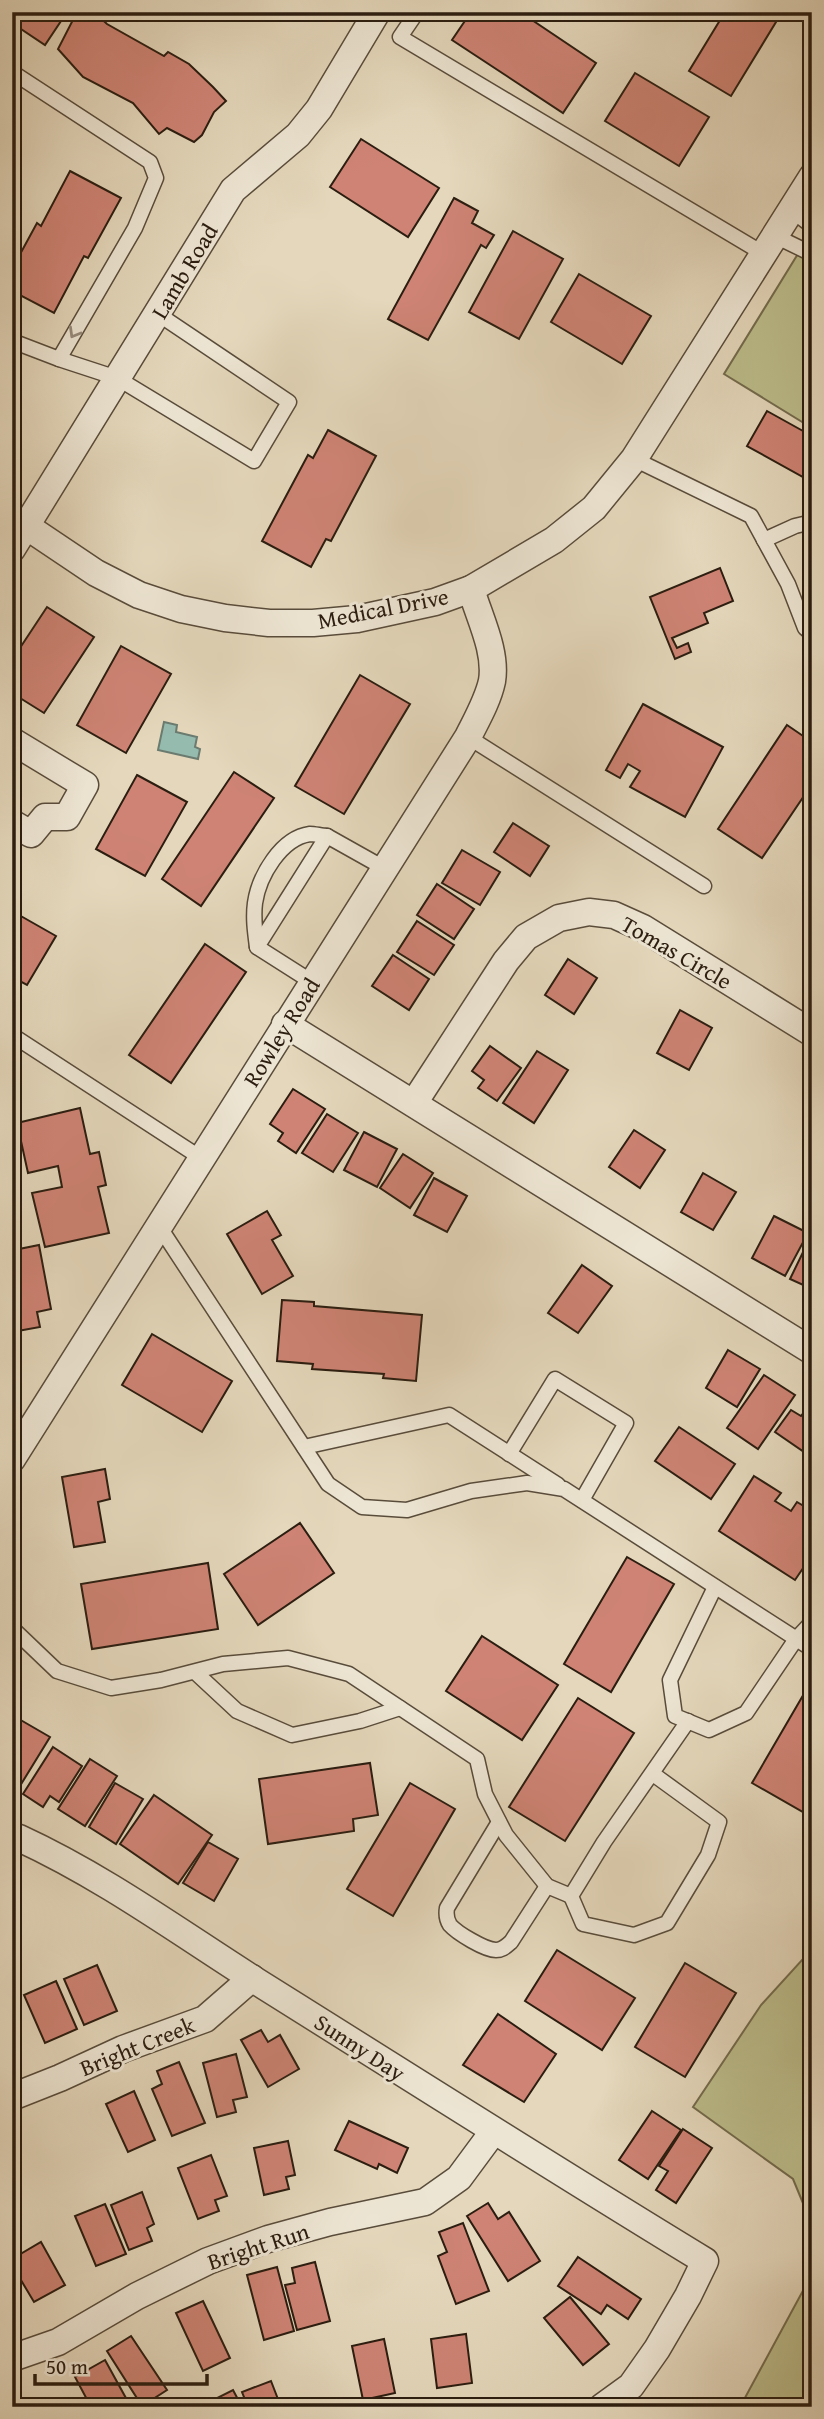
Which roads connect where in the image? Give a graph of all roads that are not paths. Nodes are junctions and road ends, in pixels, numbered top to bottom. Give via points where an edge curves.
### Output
1 (417, 12) edge
2 (376, 13) edge
3 (12, 72) edge
4 (812, 177) edge
5 (802, 218) edge
6 (769, 245) junction
7 (812, 254) edge
8 (158, 314) junction
9 (12, 341) edge
10 (59, 359) junction
11 (117, 377) junction
12 (634, 459) junction
13 (812, 522) edge
14 (19, 537) edge
15 (764, 540) junction
16 (471, 589) junction
17 (812, 634) edge
18 (468, 737) junction
19 (12, 741) edge
20 (12, 823) edge
21 (327, 836) junction
22 (384, 868) junction
23 (705, 886) dead end
24 (257, 947) junction
25 (312, 982) junction
26 (285, 1024) junction
27 (812, 1033) edge
28 (12, 1035) edge
29 (414, 1103) junction
30 (201, 1158) junction
31 (159, 1226) junction
32 (812, 1351) edge
33 (19, 1431) edge
34 (304, 1447) junction
35 (509, 1454) junction
36 (12, 1459) edge
37 (564, 1489) junction
38 (582, 1500) junction
39 (715, 1587) junction
40 (812, 1622) edge
41 (12, 1628) edge
42 (796, 1639) junction
43 (812, 1649) edge
44 (195, 1672) junction
45 (400, 1708) junction
46 (688, 1721) junction
47 (653, 1774) junction
48 (499, 1822) junction
49 (12, 1839) edge
50 (547, 1886) junction
51 (571, 1896) junction
52 (251, 1978) junction
53 (12, 2097) edge
54 (493, 2132) junction
55 (12, 2358) edge
56 (603, 2407) edge

1 - 6 lane via 400,37
2 - 8 street, Lamb Road via 319,109 298,135 233,190
3 -> 10 lane via 150,162 156,178 135,228
4 - 5 street, Medical Drive
5 - 6 street, Medical Drive
6 - 7 lane
6 - 12 street, Medical Drive
8 - 11 street, Lamb Road
8 - 11 lane via 289,402 254,461
9 - 10 lane
10 - 11 lane
11 - 14 street, Lamb Road
12 - 15 lane via 751,516
12 - 16 street, Medical Drive via 594,508 554,540
13 - 15 lane
14 - 16 street, Medical Drive via 139,595 225,618 269,623 357,618 435,602
15 - 17 lane via 805,628
16 - 18 street, Rowley Road via 490,652 492,679
18 - 22 street, Rowley Road
18 - 23 lane
19 - 20 street via 86,785 67,817 45,817 31,834
21 - 22 lane
21 - 24 lane
21 - 24 lane via 311,834 291,841 278,853 256,901
22 - 25 street, Rowley Road
24 - 25 lane
25 - 26 street, Rowley Road
26 - 29 street
26 - 30 street, Rowley Road
27 - 29 street, Tomas Circle via 643,928 614,915 589,912 559,918 526,937
28 - 30 lane
29 - 32 street
30 - 31 street, Rowley Road
31 - 33 street, Rowley Road
31 - 34 lane
33 - 36 street, Rowley Road
34 - 35 lane via 449,1415
34 - 37 lane via 328,1484 362,1507 407,1510 471,1491 527,1483
35 - 37 lane
35 - 38 lane via 555,1379 626,1423
37 - 38 lane
38 - 39 lane
39 - 42 lane
39 - 46 lane via 670,1681 675,1716
40 - 42 lane
41 - 44 lane via 57,1671 111,1688
42 - 43 lane
42 - 46 lane via 746,1713 709,1730
44 - 45 lane via 288,1657 349,1674
44 - 45 lane via 237,1711 292,1735
45 - 48 lane via 477,1759 485,1794
46 - 47 lane
47 - 51 lane
47 - 51 lane via 719,1822 708,1855 667,1923 634,1936 583,1924
48 - 50 lane
48 - 50 lane via 447,1908 451,1926 483,1948 504,1948
49 - 52 street, Sunny Day via 57,1856
50 - 51 lane
52 - 53 street, Bright Creek via 205,2019
52 - 54 street, Sunny Day
54 - 55 street, Bright Run via 459,2178 425,2202 330,2222 208,2261 58,2342
54 - 56 street, Sunny Day via 705,2261 657,2349 631,2386

